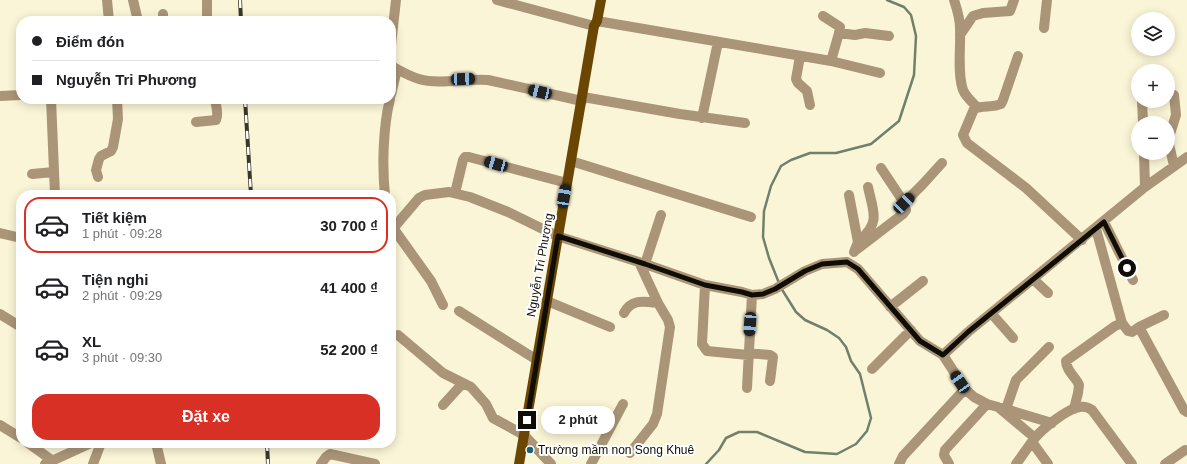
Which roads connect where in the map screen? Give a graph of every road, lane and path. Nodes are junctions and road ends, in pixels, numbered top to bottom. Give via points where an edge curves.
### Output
1 (107, 0) edge
2 (133, 0) edge
3 (208, 0) edge
4 (396, 0) edge
5 (497, 0) edge
6 (601, 0) edge
7 (954, 0) edge
8 (1014, 0) edge
9 (1047, 0) edge
10 (109, 16) edge
11 (137, 16) edge
12 (207, 16) edge
13 (394, 16) edge
14 (823, 16) dead end
15 (596, 24) junction
16 (1044, 28) dead end
17 (838, 33) junction
18 (960, 35) junction
19 (889, 36) dead end
20 (718, 42) junction
21 (800, 56) junction
22 (1018, 56) dead end
23 (831, 61) junction
24 (396, 69) edge
25 (880, 73) dead end
26 (16, 95) edge
27 (0, 96) edge
28 (582, 99) junction
29 (51, 104) edge
30 (117, 104) edge
31 (215, 104) edge
32 (389, 104) edge
33 (810, 105) dead end
34 (1175, 105) edge
35 (977, 107) junction
36 (702, 118) junction
37 (196, 122) dead end
38 (745, 122) dead end
39 (1187, 157) edge
40 (1144, 160) edge
41 (571, 161) junction
42 (942, 163) dead end
43 (1174, 166) junction
44 (881, 168) dead end
45 (54, 172) junction
46 (32, 174) dead end
47 (98, 177) dead end
48 (567, 183) junction
49 (868, 187) dead end
50 (1146, 187) junction
51 (55, 190) edge
52 (384, 190) edge
53 (455, 193) junction
54 (849, 196) dead end
55 (904, 203) junction
56 (661, 215) dead end
57 (752, 218) dead end
58 (396, 224) edge
59 (1100, 226) junction
60 (0, 233) edge
61 (396, 233) edge
62 (558, 236) junction
63 (16, 237) edge
64 (1082, 240) junction
65 (857, 246) junction
66 (847, 262) junction
67 (642, 263) junction
68 (1033, 279) junction
69 (1132, 280) dead end
70 (923, 281) dead end
71 (705, 285) junction
72 (1048, 293) dead end
73 (752, 295) junction
74 (547, 301) junction
75 (658, 303) junction
76 (443, 304) dead end
77 (890, 307) junction
78 (459, 311) dead end
79 (624, 313) dead end
80 (991, 313) junction
81 (0, 314) edge
82 (1164, 315) dead end
83 (1122, 323) junction
84 (16, 324) edge
85 (610, 327) dead end
86 (1139, 327) junction
87 (911, 330) junction
88 (398, 335) dead end
89 (1013, 338) dead end
90 (1049, 347) dead end
91 (748, 354) junction
92 (943, 355) junction
93 (537, 360) junction
94 (872, 369) dead end
95 (770, 381) dead end
96 (463, 383) junction
97 (747, 388) dead end
98 (965, 389) junction
99 (623, 404) dead end
100 (987, 404) junction
101 (443, 405) dead end
102 (1002, 408) junction
103 (1074, 409) junction
104 (1187, 412) edge
105 (1052, 423) junction
106 (0, 425) edge
107 (16, 435) edge
108 (524, 435) junction
109 (1033, 440) junction
110 (34, 448) edge
111 (80, 448) edge
112 (100, 448) edge
113 (157, 448) edge
114 (1185, 450) dead end
115 (630, 453) dead end
116 (49, 462) edge
117 (93, 464) edge
118 (161, 464) edge
119 (322, 464) edge
120 (375, 464) edge
121 (519, 464) edge
122 (551, 464) edge
123 (591, 464) edge
124 (899, 464) edge
125 (949, 464) edge
126 (1016, 464) edge
127 (1048, 464) edge
128 (1132, 464) edge
129 (1165, 464) edge

1 - 10 street
2 - 11 street
3 - 12 street
4 - 13 street
5 - 15 street
6 - 15 main road, Nguyễn Tri Phương
7 - 18 street
8 - 18 street via 1010,11 973,16
9 - 16 street
14 - 17 street via 840,27
15 - 20 street
15 - 28 main road, Nguyễn Tri Phương
17 - 19 street
17 - 23 street
18 - 35 street via 962,86
20 - 21 street
20 - 36 street
21 - 23 street
21 - 33 street via 796,79 807,91
22 - 35 street via 1000,104
23 - 25 street
24 - 28 street via 424,80 488,80
26 - 27 street
28 - 36 street
28 - 41 main road, Nguyễn Tri Phương
29 - 45 street
30 - 47 street via 118,119 113,147 99,160 96,170
31 - 37 street via 216,120
32 - 52 street
34 - 43 street via 1176,115 1169,144
35 - 64 street via 963,135 967,143 1026,188
36 - 38 street
39 - 43 street
40 - 50 street
41 - 48 main road, Nguyễn Tri Phương
41 - 57 street
42 - 55 street
43 - 50 street
44 - 55 street
45 - 46 street
45 - 51 street
48 - 53 street via 465,157
48 - 62 main road, Nguyễn Tri Phương
49 - 65 street via 874,217 873,225
50 - 59 street
53 - 58 street via 437,193 419,198
53 - 62 street via 508,212
54 - 65 street
55 - 65 street via 906,210 903,214
56 - 67 street
59 - 64 street
59 - 69 street
59 - 83 street
60 - 63 street
61 - 76 street via 431,281
62 - 67 street
62 - 74 main road, Nguyễn Tri Phương
64 - 68 street
65 - 66 street
66 - 73 street via 822,264 775,289
66 - 77 street via 858,269
67 - 71 street
67 - 75 street
68 - 72 street
68 - 80 street
70 - 77 street
71 - 73 street
71 - 91 street via 703,348 706,351
73 - 91 street
74 - 85 street
74 - 93 main road, Nguyễn Tri Phương
75 - 79 street via 632,303
75 - 115 street via 670,327 657,414
77 - 87 street
78 - 93 street
80 - 89 street
80 - 92 street
81 - 84 street
82 - 86 street
83 - 86 street via 1128,332
83 - 103 street via 1114,326 1066,361 1079,385
86 - 104 street
87 - 92 street via 920,341
87 - 94 street
88 - 96 street via 443,373
90 - 102 street via 1016,380
91 - 95 street via 773,357
91 - 97 street
92 - 98 street
93 - 108 main road, Nguyễn Tri Phương
96 - 101 street
96 - 108 street via 480,396 495,420
98 - 100 street
98 - 124 street via 903,456
99 - 123 street
100 - 102 street
100 - 125 street via 945,450 944,455
102 - 105 street
102 - 109 street
103 - 105 street
103 - 128 street via 1087,407 1092,410
105 - 109 street
106 - 107 street
108 - 121 main road, Nguyễn Tri Phương
108 - 122 street
109 - 126 street
109 - 127 street
110 - 116 street
111 - 116 street
112 - 117 street
113 - 118 street
114 - 129 street
119 - 120 street via 330,454

